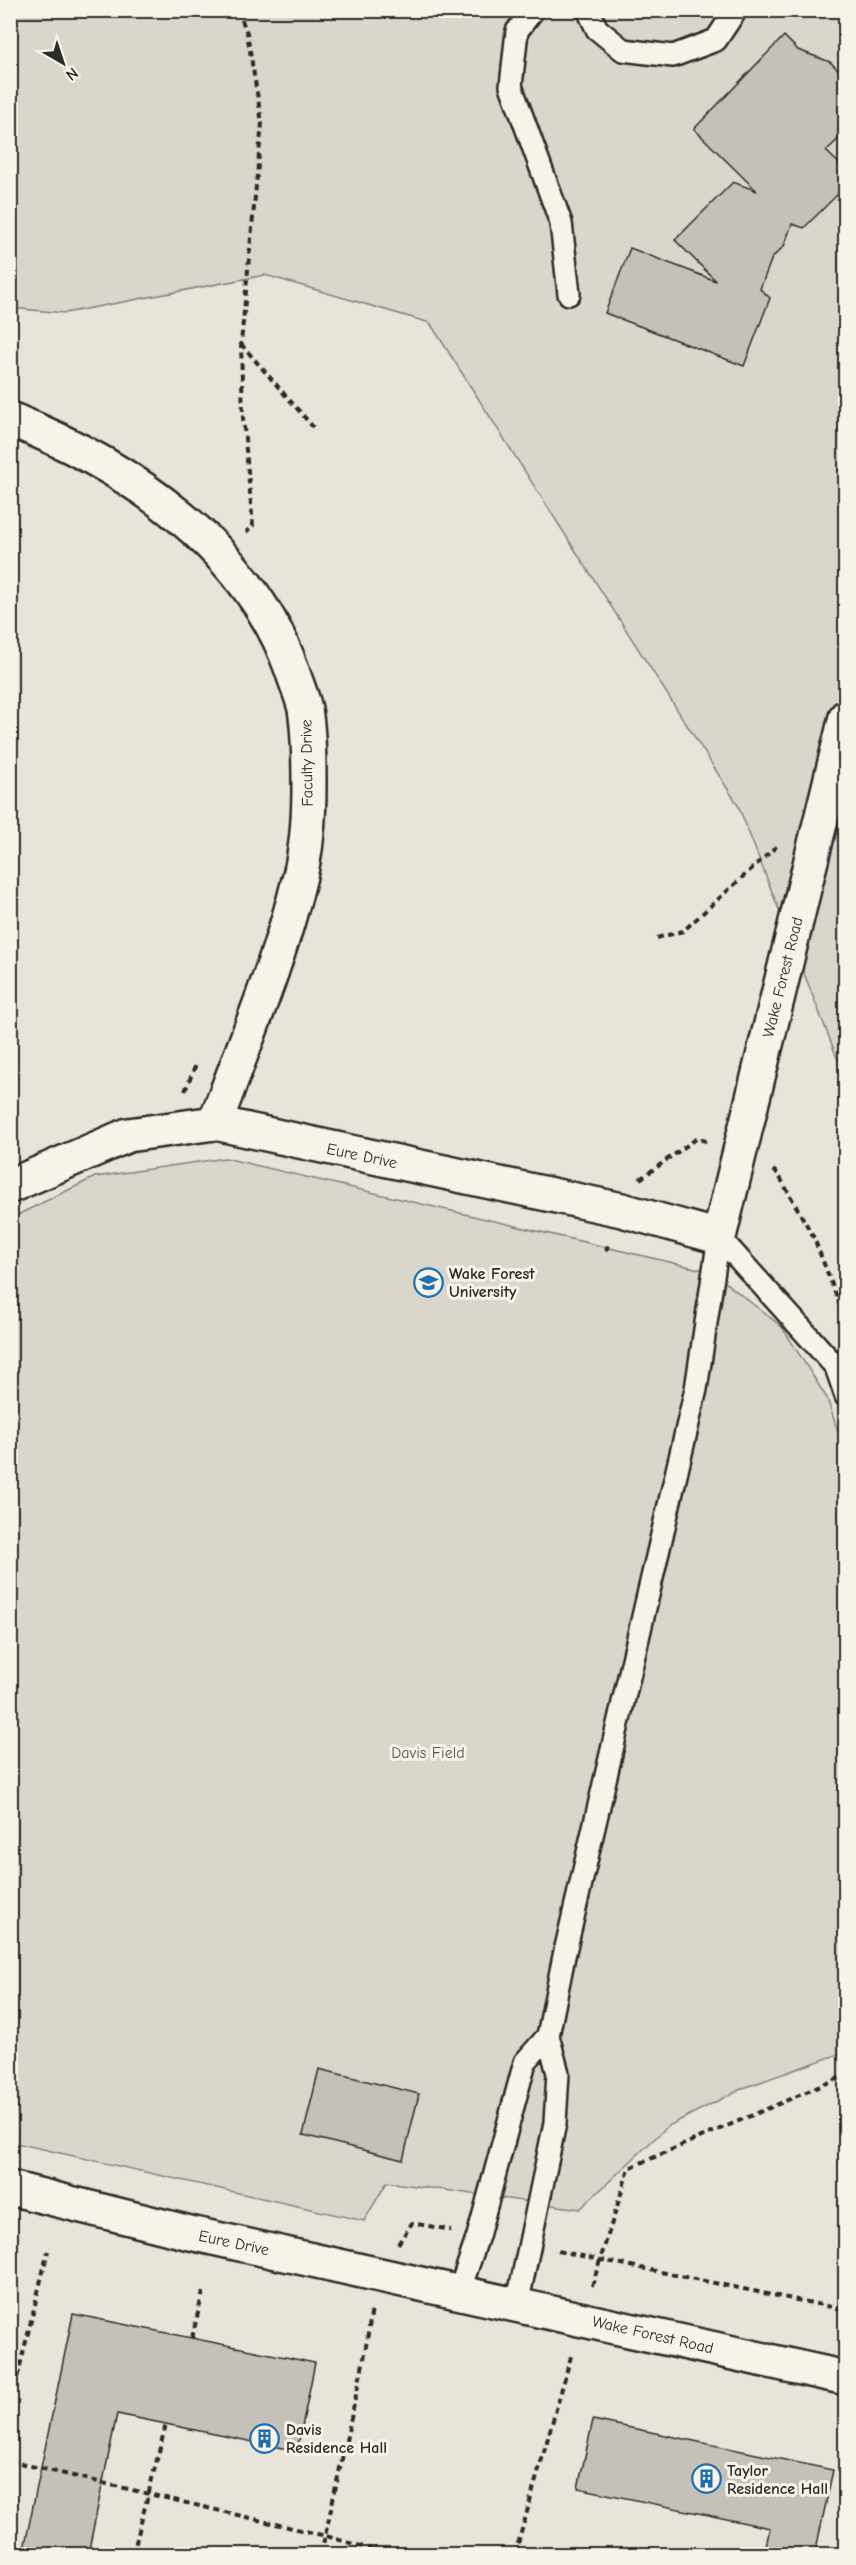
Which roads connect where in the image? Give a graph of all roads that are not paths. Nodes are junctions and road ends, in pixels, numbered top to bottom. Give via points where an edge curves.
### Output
1 (533, 10) edge
2 (588, 10) edge
3 (736, 10) edge
4 (569, 294) dead end
5 (10, 419) edge
6 (846, 717) edge
7 (214, 1124) junction
8 (10, 1186) edge
9 (719, 1237) junction
10 (846, 1396) edge
11 (548, 2036) junction
12 (10, 2188) edge
13 (459, 2292) junction
14 (517, 2305) junction
15 (846, 2378) edge

1 - 4 lane via 517,31 510,86 561,223
2 - 3 lane via 597,28 623,50 673,56 716,40
5 - 7 street, Faculty Drive via 121,474 220,554 257,598 282,642 304,706 309,739 309,807 301,874 278,954
6 - 9 street, Wake Forest Road
7 - 8 street, Eure Drive via 128,1136
7 - 9 street, Eure Drive via 622,1210
9 - 10 lane via 836,1367
9 - 11 lane via 696,1389
11 - 13 lane via 525,2062
11 - 14 lane via 558,2073 555,2123
12 - 13 street, Eure Drive via 190,2233
13 - 14 street, Wake Forest Road
14 - 15 street, Wake Forest Road

